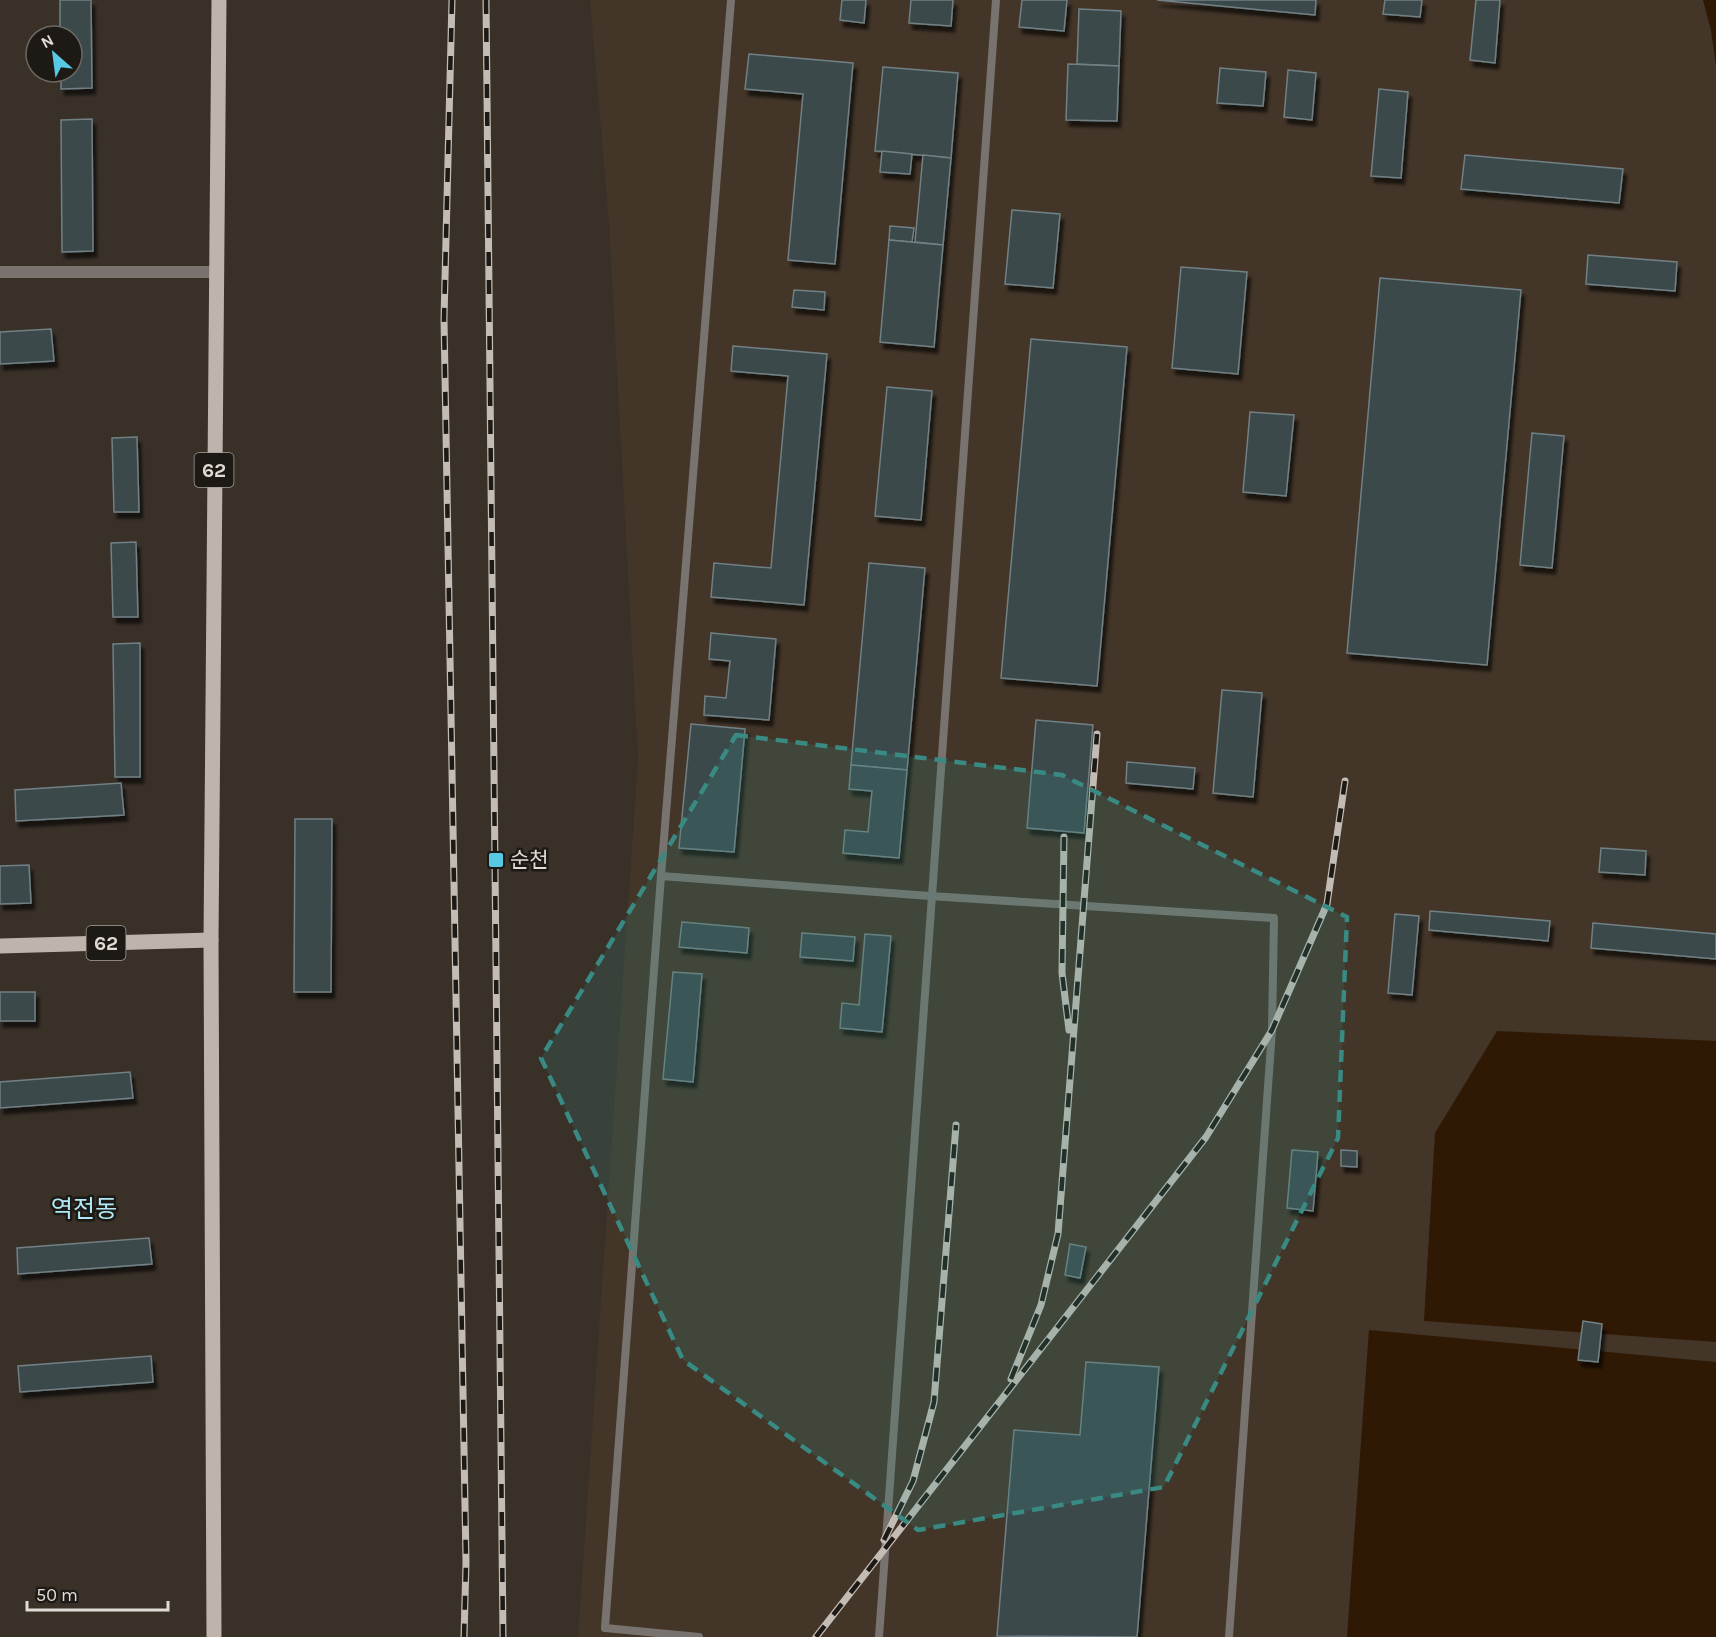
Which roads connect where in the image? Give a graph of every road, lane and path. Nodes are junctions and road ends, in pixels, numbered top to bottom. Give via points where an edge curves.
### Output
1 (219, 0) edge
2 (731, 0) edge
3 (996, 0) edge
4 (0, 272) edge
5 (215, 272) junction
6 (661, 876) junction
7 (930, 896) junction
8 (211, 940) junction
9 (0, 946) edge
10 (214, 1637) edge
11 (699, 1637) edge
12 (879, 1637) edge
13 (1229, 1637) edge

1 - 5 main road, 62
2 - 6 lane
3 - 7 lane
4 - 5 street
5 - 8 main road, 62
6 - 7 lane
6 - 11 lane via 605,1628
7 - 12 lane
7 - 13 lane via 1274,918 1272,1030
8 - 9 main road, 62
8 - 10 main road

